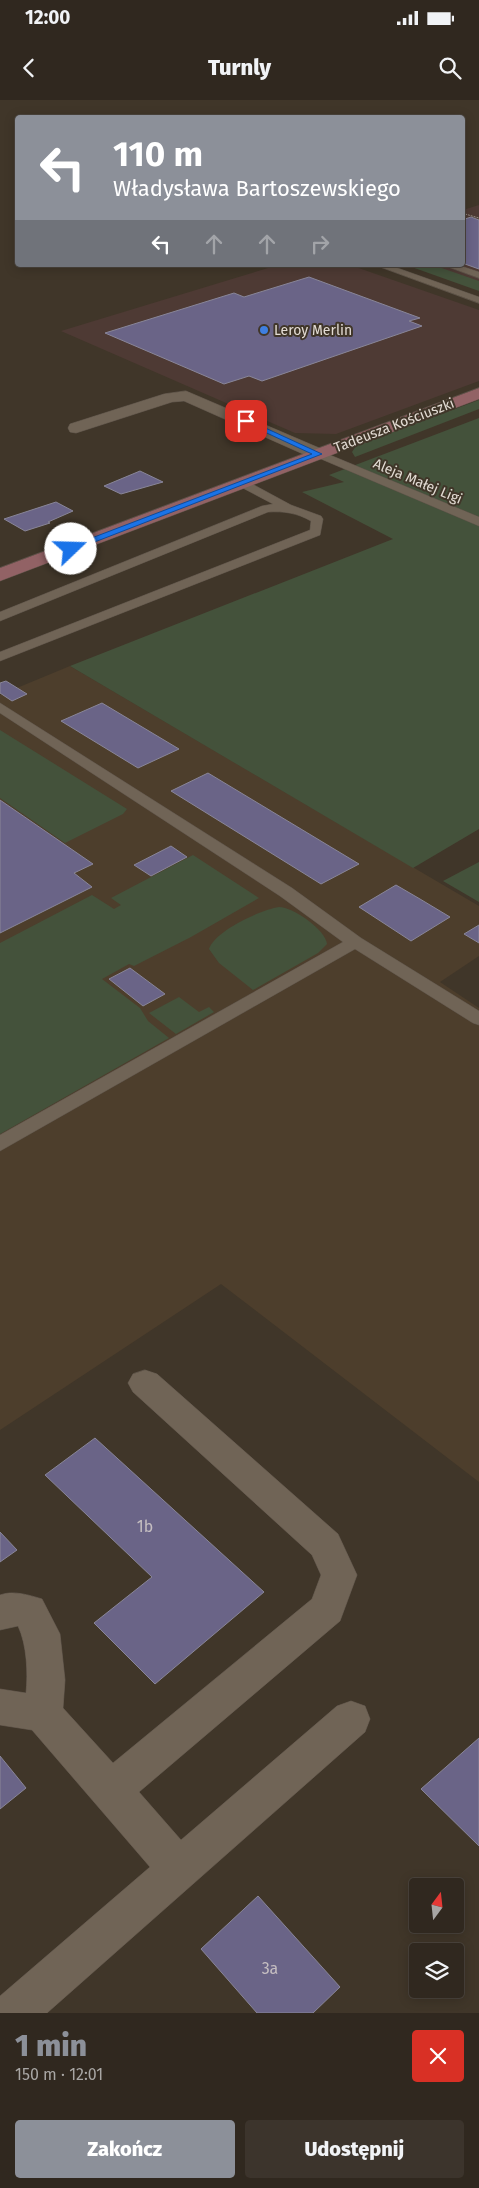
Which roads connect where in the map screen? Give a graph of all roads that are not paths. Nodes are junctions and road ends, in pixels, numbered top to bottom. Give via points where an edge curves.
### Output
1 (386, 267) edge
2 (454, 267) edge
3 (479, 275) edge
4 (479, 300) edge
5 (479, 393) edge
6 (76, 428) dead end
7 (318, 454) junction
8 (243, 483) junction
9 (285, 506) junction
10 (479, 522) edge
11 (0, 575) edge
12 (0, 617) edge
13 (0, 657) edge
14 (1, 710) edge
15 (355, 942) junction
16 (479, 1019) edge
17 (0, 1144) edge
18 (145, 1383) dead end
19 (0, 1614) edge
20 (0, 1707) edge
21 (43, 1714) junction
22 (351, 1719) dead end
23 (111, 1790) junction
24 (179, 1869) junction
25 (14, 2013) edge

1 - 4 lane
2 - 3 lane
5 - 7 street, Tadeusza Kościuszki
6 - 7 street via 170,397 186,396
7 - 8 street, Tadeusza Kościuszki
7 - 10 lane, Aleja Małej Ligi
8 - 9 lane
8 - 11 street, Tadeusza Kościuszki
9 - 12 lane via 266,509
9 - 13 lane via 317,519 316,532
14 - 15 lane via 286,892
15 - 16 lane
15 - 17 lane
18 - 23 street via 325,1546 339,1575 327,1609
19 - 21 street via 6,1609 29,1611 41,1634 46,1680
20 - 21 street
21 - 23 street
22 - 24 street
23 - 24 street
24 - 25 street

